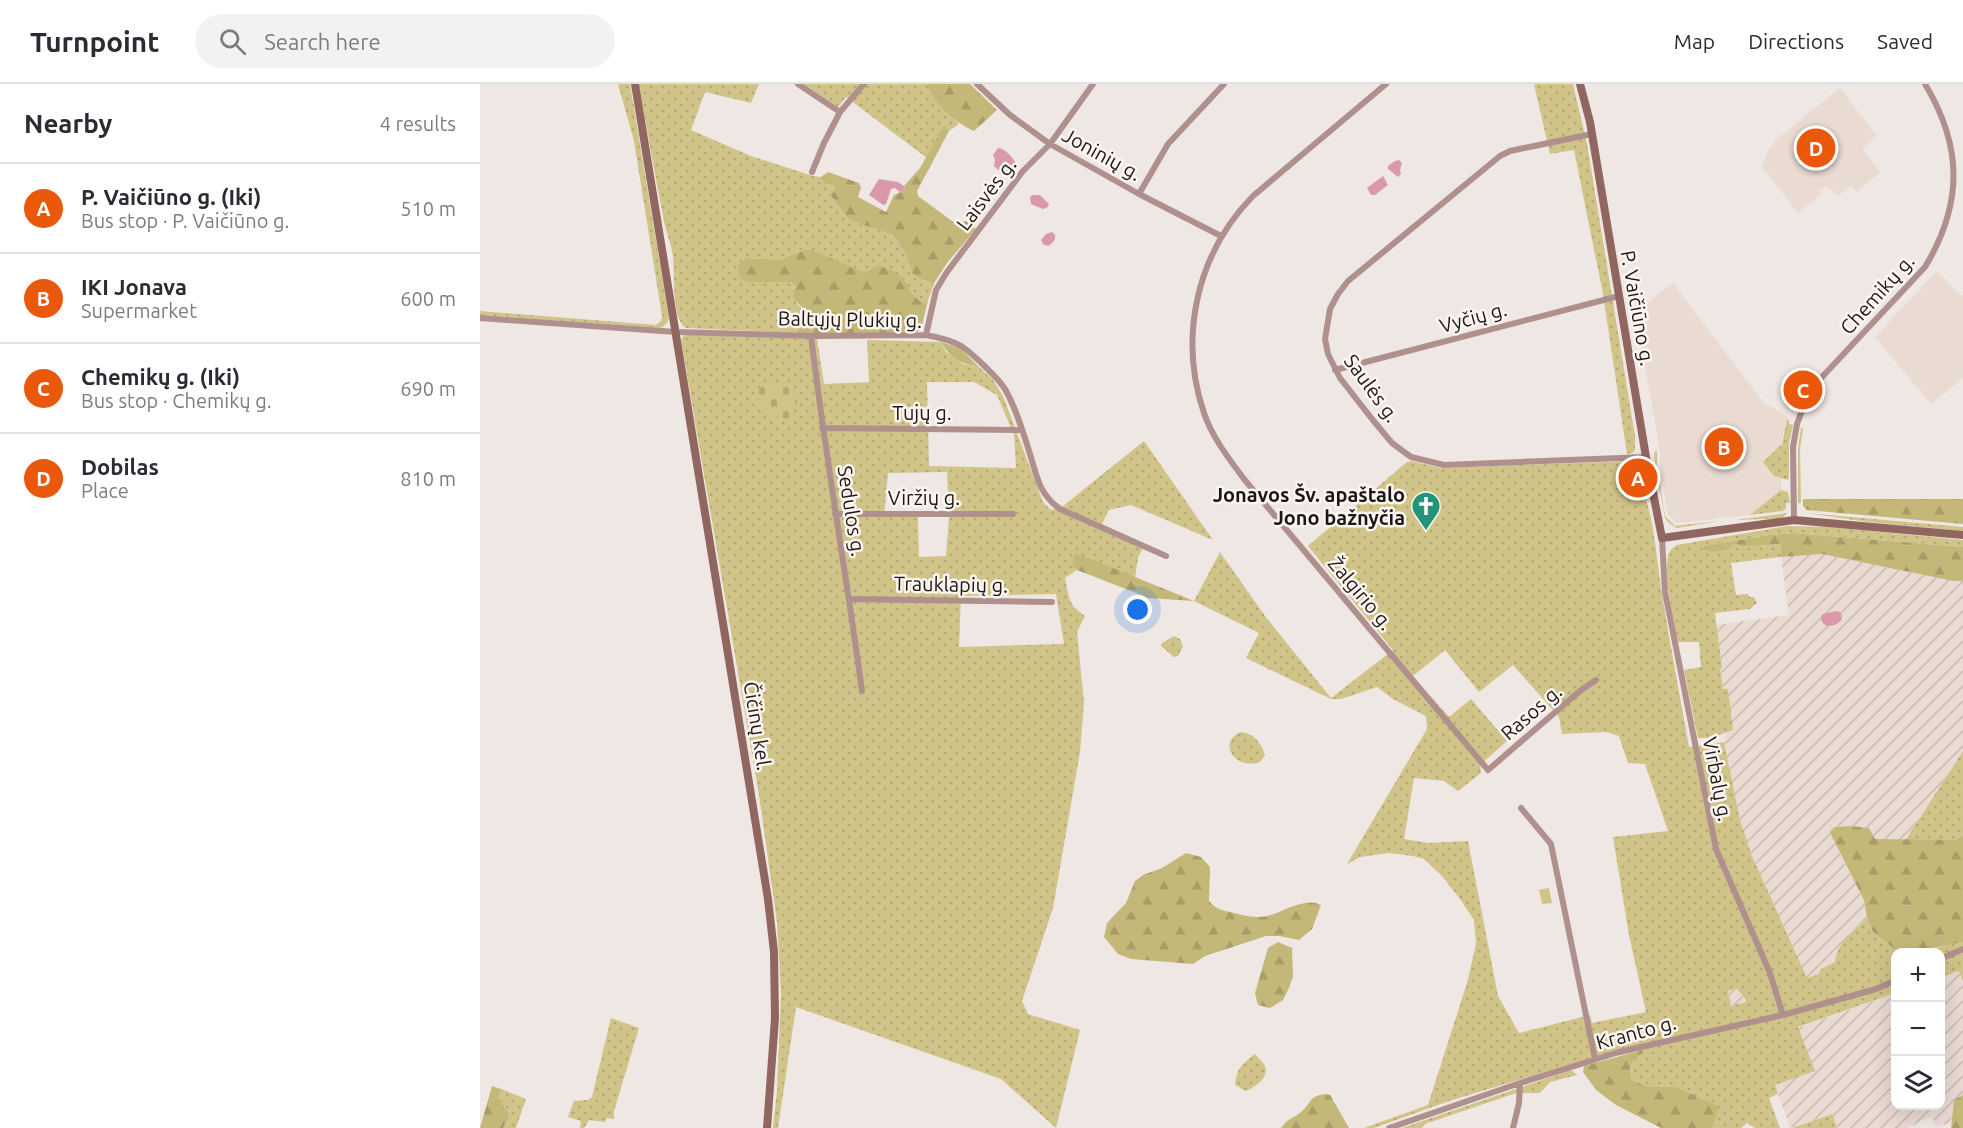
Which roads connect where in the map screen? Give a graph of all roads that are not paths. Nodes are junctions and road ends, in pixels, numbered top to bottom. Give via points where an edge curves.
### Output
1 (635, 84) edge
2 (798, 84) edge
3 (864, 84) edge
4 (977, 84) edge
5 (1093, 84) edge
6 (1224, 84) edge
7 (1386, 84) edge
8 (1580, 84) edge
9 (1925, 84) edge
10 (840, 112) junction
11 (1592, 134) junction
12 (1050, 144) junction
13 (812, 172) dead end
14 (1139, 194) junction
15 (1221, 236) junction
16 (1619, 296) junction
17 (480, 318) edge
18 (676, 332) junction
19 (926, 335) junction
20 (811, 336) junction
21 (1335, 370) junction
22 (822, 428) junction
23 (1022, 429) junction
24 (1646, 457) junction
25 (834, 514) junction
26 (1013, 514) dead end
27 (1794, 520) junction
28 (1963, 535) edge
29 (1662, 538) junction
30 (1166, 556) dead end
31 (849, 599) junction
32 (1052, 602) dead end
33 (1596, 680) dead end
34 (862, 691) dead end
35 (1488, 770) joint
36 (1521, 808) dead end
37 (1963, 949) edge
38 (1945, 957) edge
39 (1891, 982) edge
40 (1783, 1015) junction
41 (1595, 1059) junction
42 (1520, 1083) junction
43 (767, 1128) edge
44 (1389, 1128) edge
45 (1513, 1128) edge

1 - 18 main road, Čičinų kel.
2 - 10 street
3 - 10 street
4 - 12 street, Joninių g.
5 - 12 street, Laisvės g.
6 - 14 street via 1168,144
7 - 15 street, Žalgirio g. via 1253,196
8 - 11 main road, P. Vaičiūno g.
9 - 27 street, Chemikų g. via 1943,115 1953,145 1956,180 1950,218 1925,267 1822,377 1804,405 1793,447
10 - 13 street
11 - 16 main road, P. Vaičiūno g.
11 - 21 street, Saulės g. via 1500,156 1348,281 1330,309 1326,326 1328,354
12 - 14 street, Joninių g.
12 - 19 street, Laisvės g. via 1016,180 947,272 936,290
14 - 15 street, Joninių g.
15 - 35 street, Žalgirio g. via 1198,295 1191,345 1193,372 1204,414 1217,440 1244,479
16 - 21 street, Vyčių g.
16 - 24 main road, P. Vaičiūno g.
17 - 18 street, Baltųjų Plukių g.
18 - 20 street, Baltųjų Plukių g.
18 - 43 main road, Čičinų kel. via 768,899 775,1018
19 - 20 street, Baltųjų Plukių g.
19 - 23 street, Baltųjų Plukių g. via 961,346 997,379 1005,388
20 - 22 street, Sedulos g.
21 - 24 street, Saulės g. via 1392,443 1411,458 1444,465
22 - 23 street, Tujų g.
22 - 25 street, Sedulos g.
23 - 30 street, Baltųjų Plukių g. via 1041,488 1050,502
24 - 29 main road, P. Vaičiūno g.
25 - 26 street, Viržių g.
25 - 31 street, Sedulos g.
27 - 28 main road
27 - 29 main road
29 - 40 street, Virbalų g. via 1665,592 1716,849 1770,973
31 - 32 street, Trauklapių g.
31 - 34 street, Sedulos g.
33 - 35 street, Rasos g.
36 - 41 street via 1551,844
37 - 38 street
39 - 40 street, Kranto g.
40 - 41 street, Kranto g.
41 - 42 street, Kranto g.
42 - 44 street, Kranto g.
42 - 45 street

